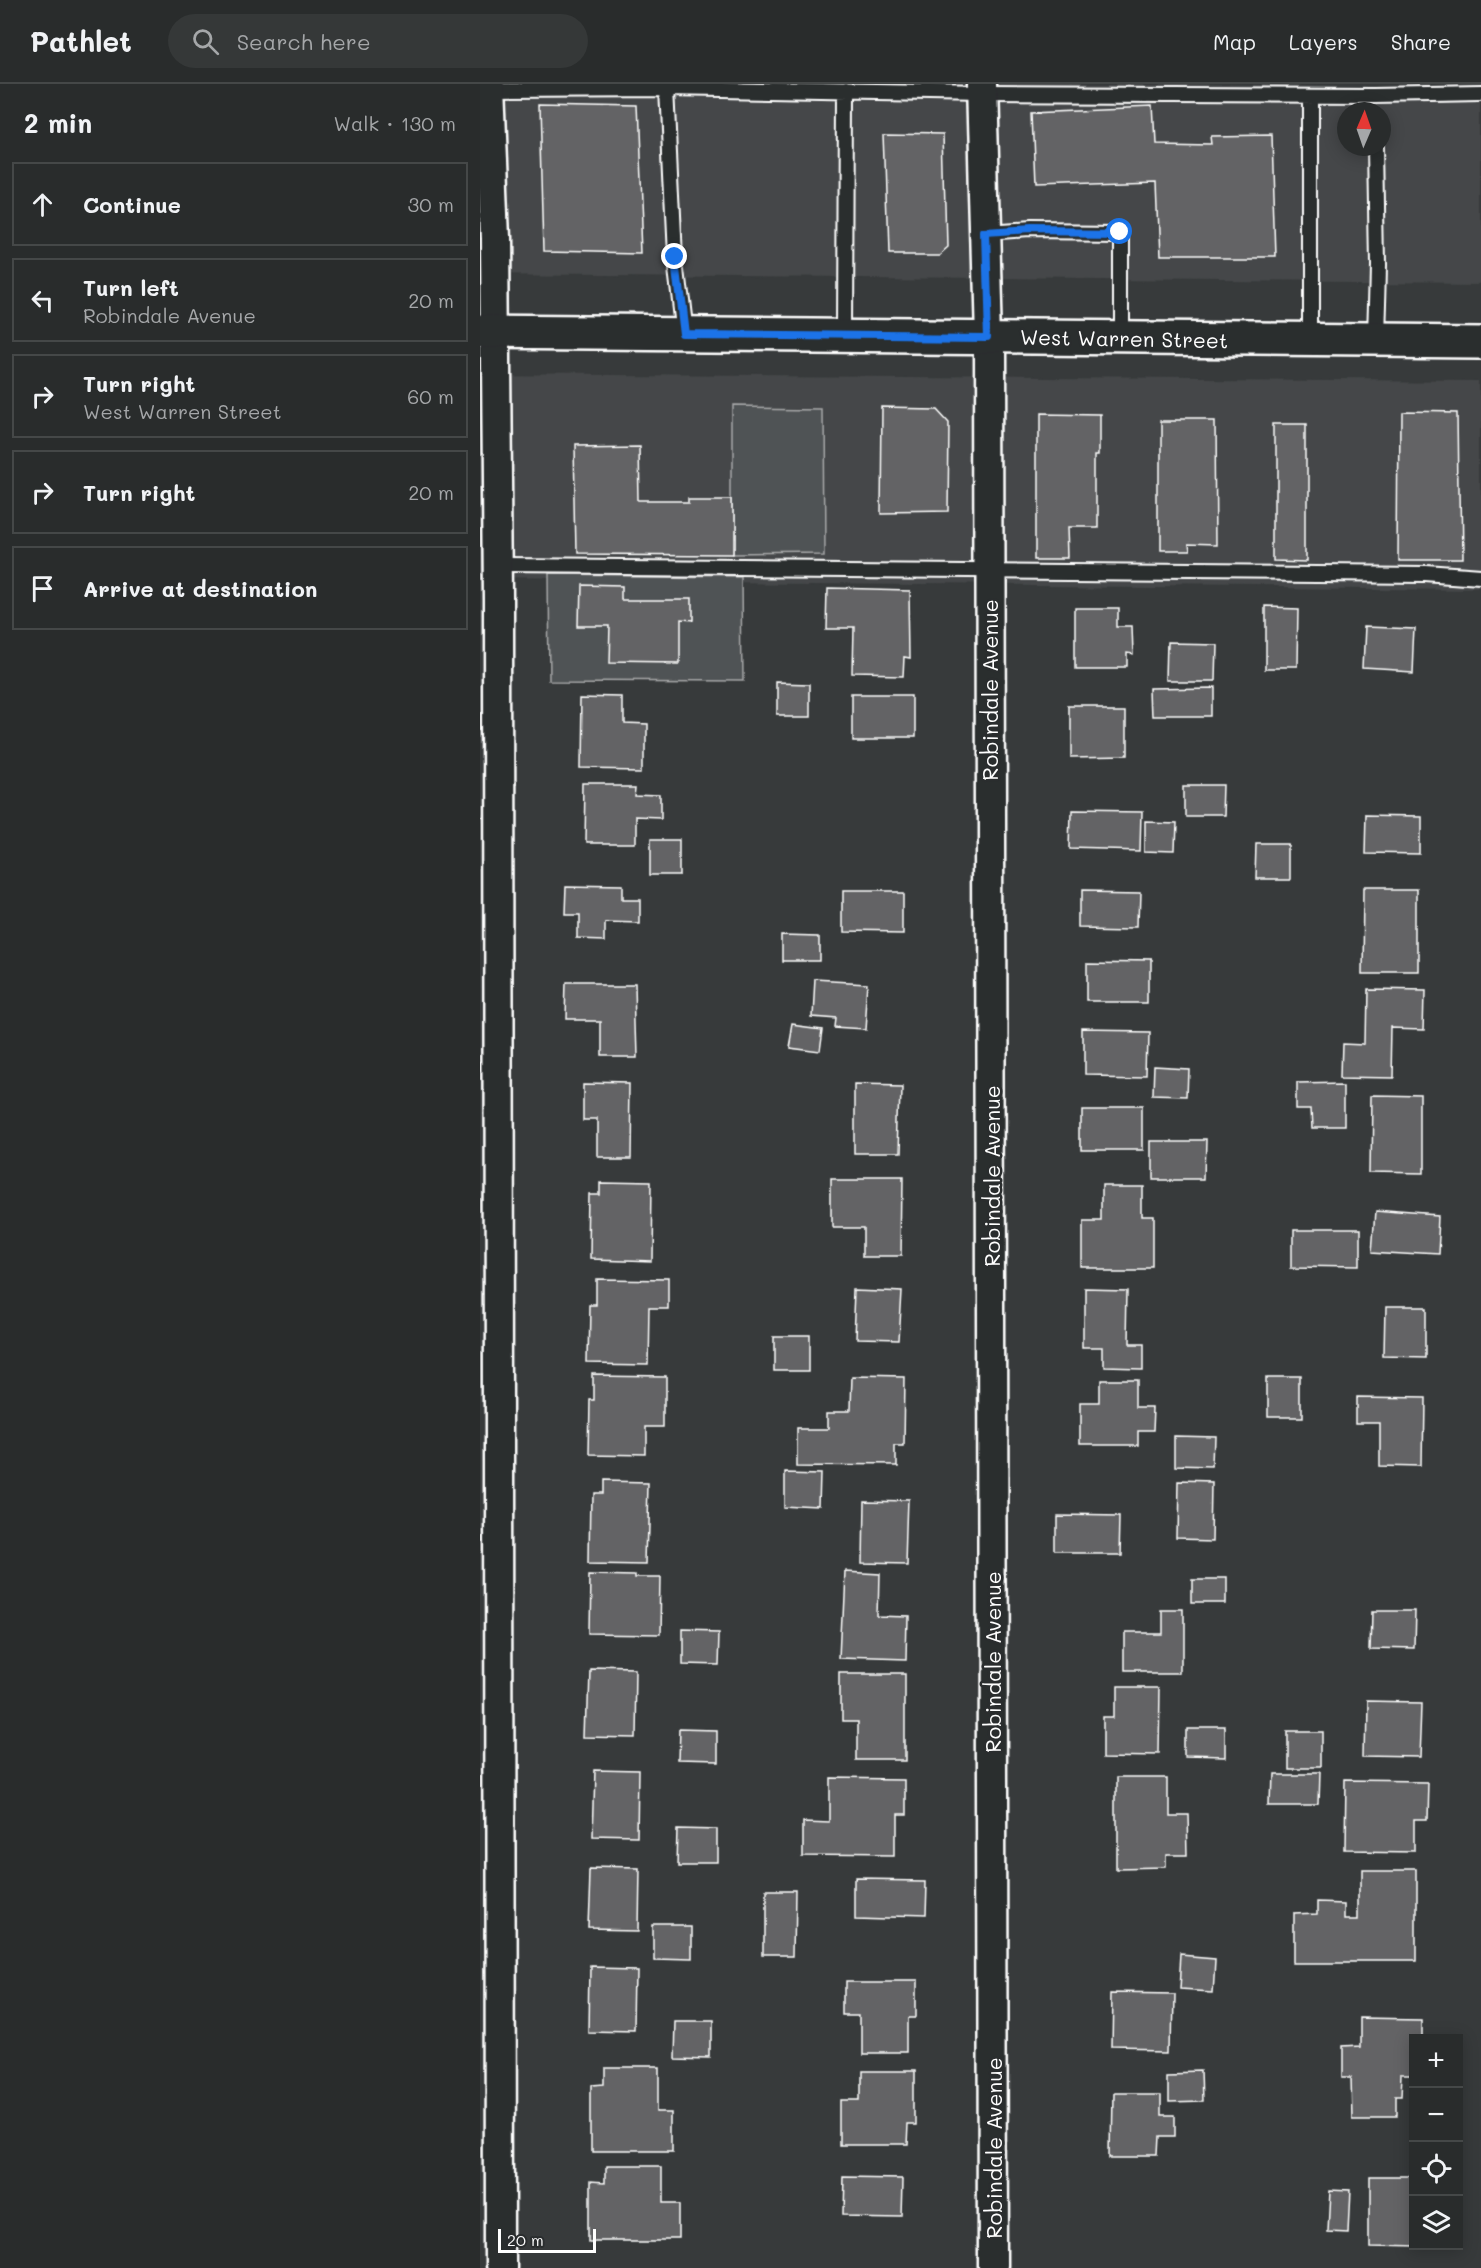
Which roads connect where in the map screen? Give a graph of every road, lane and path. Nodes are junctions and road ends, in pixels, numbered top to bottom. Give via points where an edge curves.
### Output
1 (490, 86) edge
2 (667, 88) junction
3 (982, 89) edge
4 (846, 92) junction
5 (1481, 94) edge
6 (1310, 96) junction
7 (1376, 96) junction
8 (1376, 102) edge
9 (1376, 156) edge
10 (986, 234) junction
11 (487, 332) edge
12 (684, 334) junction
13 (845, 336) junction
14 (989, 337) junction
15 (1120, 338) junction
16 (1310, 340) junction
17 (1376, 340) junction
18 (1481, 341) edge
19 (497, 566) junction
20 (989, 569) junction
21 (1481, 578) edge
22 (500, 2268) edge
23 (993, 2268) edge

1 - 2 lane
1 - 11 street via 495,239
2 - 4 lane
2 - 12 lane via 675,257
3 - 4 lane
3 - 6 lane
3 - 10 street, Robindale Avenue
4 - 13 lane
5 - 7 lane
6 - 7 lane
6 - 16 lane
7 - 8 lane
9 - 17 lane
10 - 14 street, Robindale Avenue
10 - 15 lane via 1120,232
11 - 12 main road, West Warren Street
11 - 19 street
12 - 13 main road, West Warren Street
13 - 14 main road, West Warren Street
14 - 15 main road, West Warren Street
14 - 20 street, Robindale Avenue
15 - 16 main road, West Warren Street
16 - 17 main road, West Warren Street
17 - 18 main road, West Warren Street
19 - 20 lane
19 - 22 street
20 - 21 lane
20 - 23 street, Robindale Avenue

